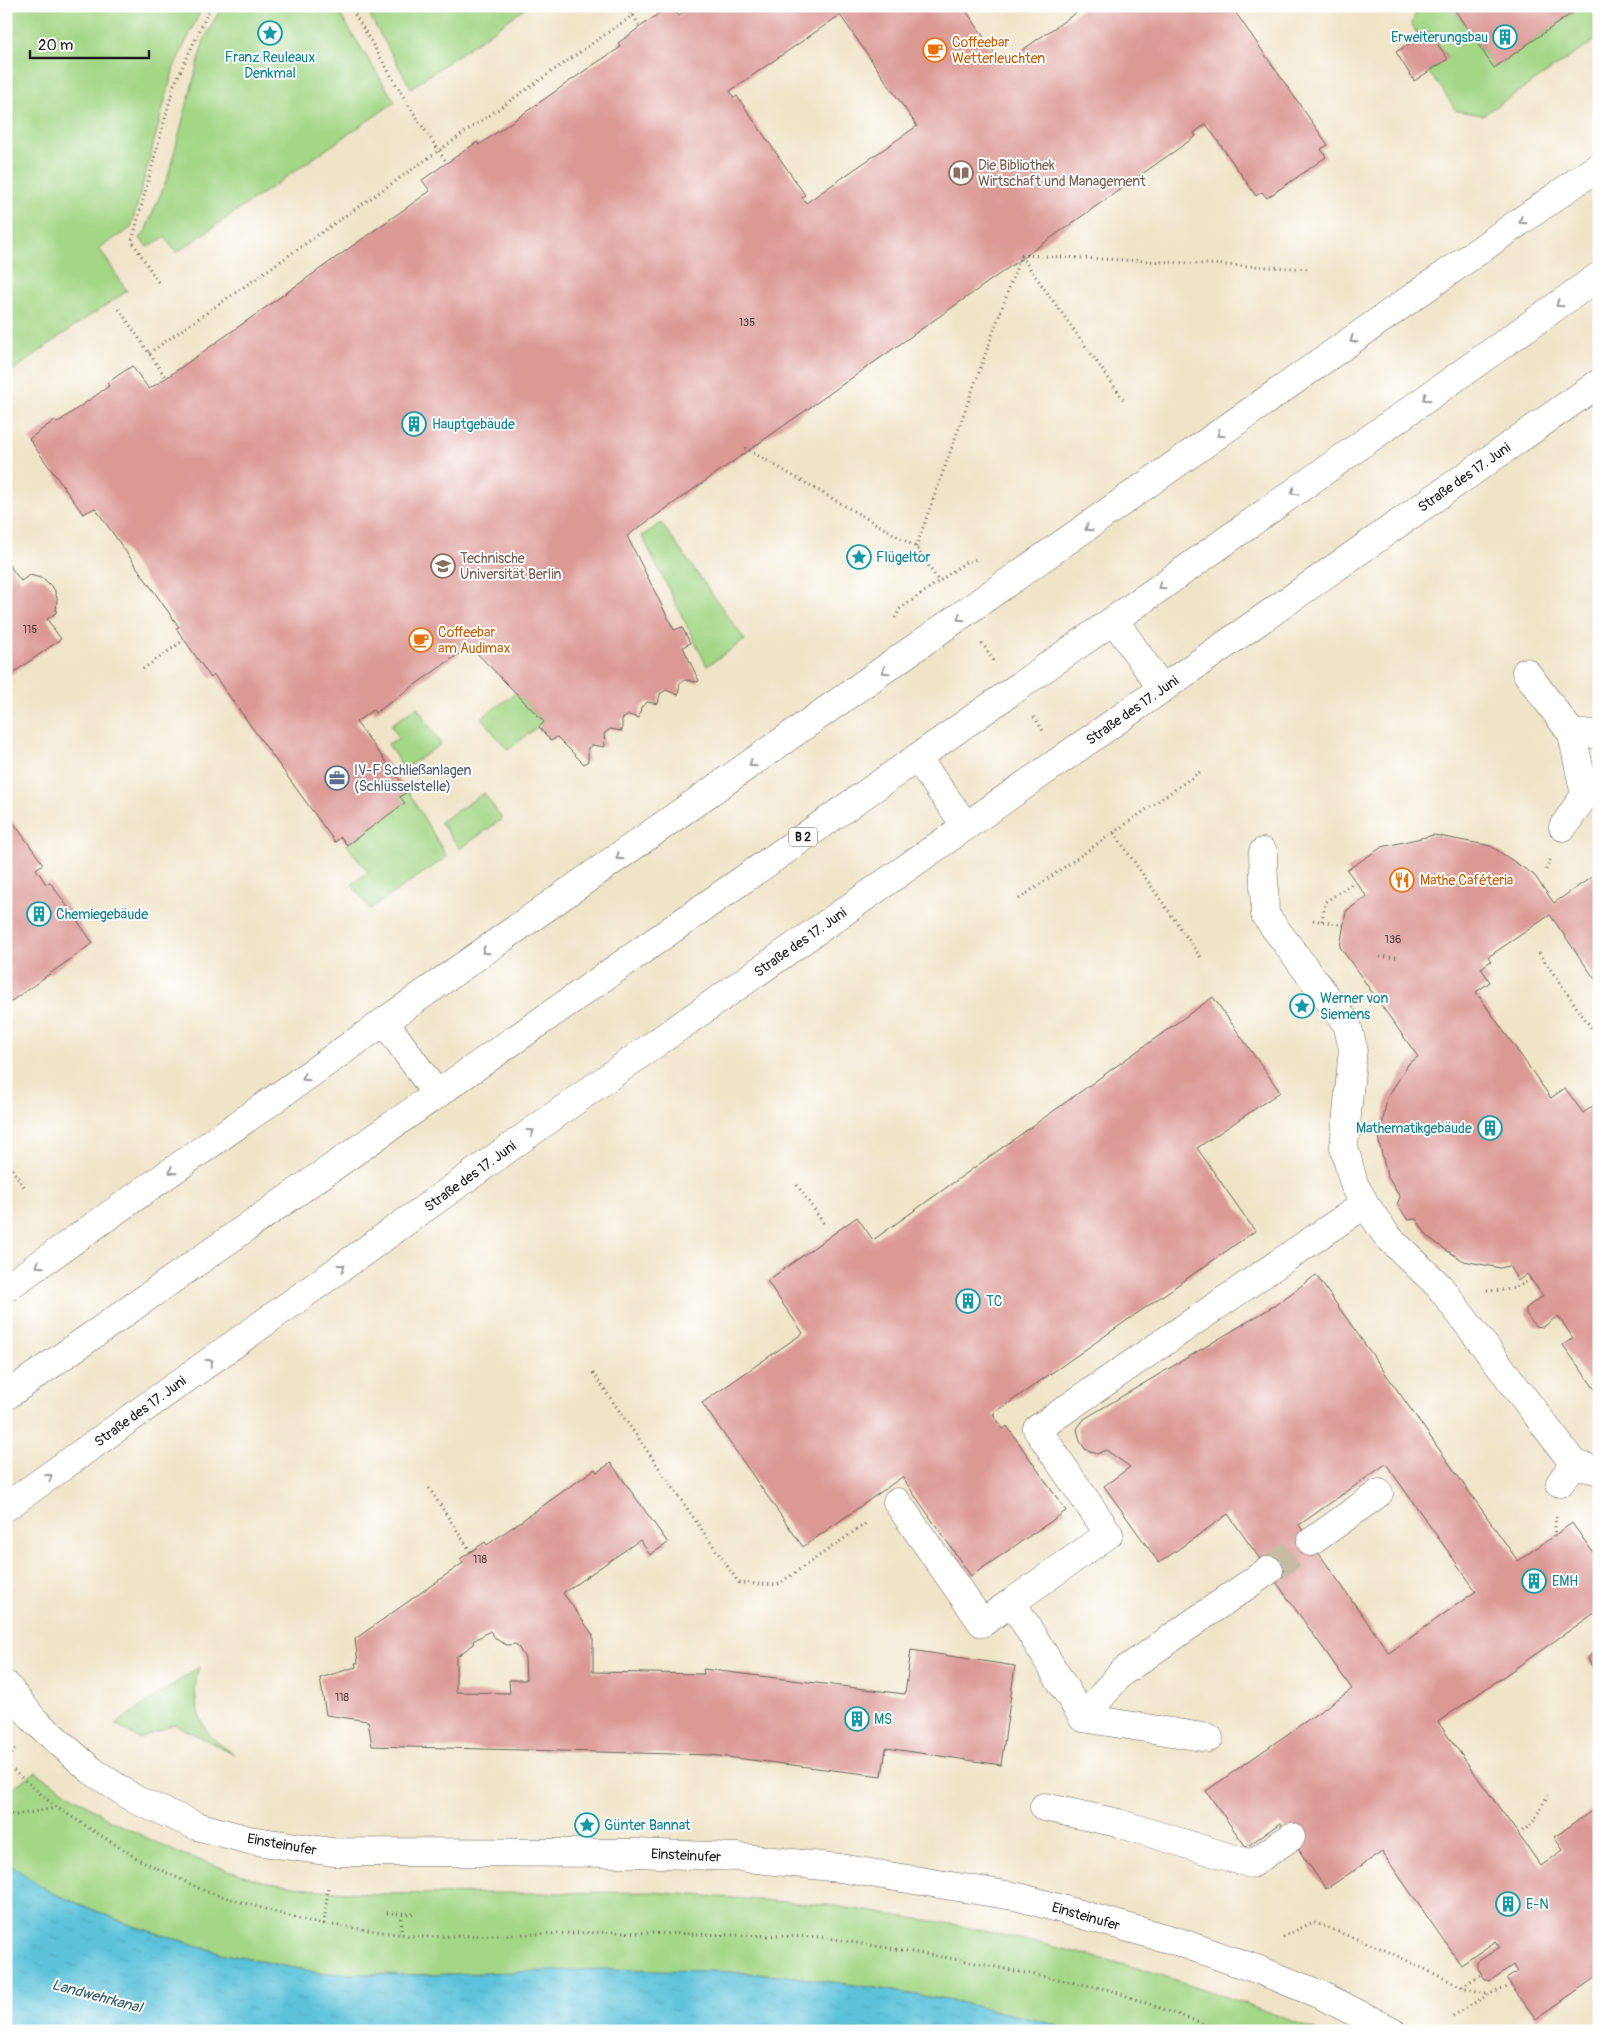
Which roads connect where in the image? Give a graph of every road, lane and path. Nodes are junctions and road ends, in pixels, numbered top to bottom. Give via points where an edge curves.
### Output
1 (211, 6) edge
2 (350, 6) edge
3 (622, 6) edge
4 (646, 6) edge
5 (633, 16) junction
6 (640, 27) dead end
7 (438, 152) junction
8 (447, 163) dead end
9 (1599, 166) edge
10 (1021, 255) junction
11 (1310, 270) dead end
12 (1599, 276) edge
13 (158, 282) dead end
14 (119, 309) dead end
15 (149, 353) junction
16 (166, 378) dead end
17 (1599, 382) edge
18 (1124, 400) dead end
19 (745, 448) dead end
20 (916, 547) junction
21 (939, 582) dead end
22 (1114, 620) junction
23 (184, 640) dead end
24 (982, 642) dead end
25 (998, 666) dead end
26 (143, 669) dead end
27 (1526, 672) dead end
28 (1162, 688) junction
29 (1029, 711) dead end
30 (1572, 734) junction
31 (1599, 734) edge
32 (1046, 735) dead end
33 (917, 758) junction
34 (1200, 771) dead end
35 (966, 826) junction
36 (1563, 827) dead end
37 (1114, 832) junction
38 (1263, 852) dead end
39 (1355, 882) dead end
40 (1019, 899) dead end
41 (1343, 925) dead end
42 (1539, 953) dead end
43 (1380, 956) dead end
44 (1399, 957) dead end
45 (1202, 959) dead end
46 (384, 1022) junction
47 (1599, 1039) edge
48 (437, 1095) junction
49 (6, 1161) edge
50 (797, 1185) dead end
51 (25, 1188) dead end
52 (1365, 1204) junction
53 (824, 1224) dead end
54 (6, 1288) edge
55 (593, 1373) dead end
56 (6, 1396) edge
57 (1586, 1472) edge
58 (429, 1488) dead end
59 (1379, 1493) dead end
60 (897, 1502) joint
61 (7, 1504) edge
62 (1311, 1542) tunnel mouth
63 (471, 1552) dead end
64 (1268, 1570) tunnel mouth
65 (1012, 1602) junction
66 (6, 1685) edge
67 (1083, 1718) junction
68 (1209, 1738) dead end
69 (6, 1764) edge
70 (1548, 1795) dead end
71 (1044, 1807) dead end
72 (56, 1808) junction
73 (6, 1814) edge
74 (1518, 1834) dead end
75 (1291, 1837) dead end
76 (328, 1892) dead end
77 (387, 1912) dead end
78 (402, 1914) junction
79 (417, 1914) dead end
80 (324, 1924) junction
81 (401, 1934) junction
82 (1283, 1936) dead end
83 (1482, 1974) dead end
84 (1511, 1986) dead end
85 (1462, 1987) junction
86 (1489, 1994) junction
87 (1453, 2016) dead end
88 (1224, 2031) edge
89 (1392, 2031) edge

1 - 13 path via 174,85 132,241
2 - 7 path
3 - 5 path
4 - 5 path
5 - 6 path
5 - 7 path
7 - 8 path
7 - 15 path
9 -> 46 main road
10 - 11 path
10 - 18 path
10 - 20 path
12 -> 22 main road, B 2
14 - 15 path
15 - 16 path
17 - 28 main road, Straße des 17. Juni
19 - 20 path
20 - 21 path
22 - 28 main road
22 - 33 main road, B 2
23 - 26 path
24 - 25 path
27 - 30 main road
28 - 35 main road, Straße des 17. Juni
29 - 32 path
30 - 31 main road
30 - 36 main road via 1585,795
33 - 35 main road
33 - 48 main road, B 2
34 - 37 path
61 -> 35 main road, Straße des 17. Juni
37 - 40 path
37 - 45 path
38 - 52 main road via 1265,915 1347,1024 1353,1048 1344,1147 1354,1184
39 - 41 path via 1325,902 1322,921
42 - 47 path
43 - 44 path
46 - 48 main road
46 -> 54 main road
48 - 56 main road, B 2
49 - 51 path
50 - 53 path
52 - 57 main road via 1387,1236 1439,1286
52 - 65 main road via 1037,1429 1109,1534
55 - 60 path via 739,1583 777,1585
58 - 63 path
59 - 62 main road
60 - 65 main road via 982,1623
64 - 67 main road via 1122,1673
65 - 67 main road
66 - 89 main road, Einsteinufer via 34,1720 84,1764 136,1800 197,1826 249,1840 332,1852 635,1853 737,1858 840,1868 1010,1896 1179,1942 1259,1970
67 - 68 main road
69 - 72 path
70 - 74 path via 1532,1824
71 - 75 main road via 1118,1823 1251,1864
72 - 73 path
72 - 80 path via 138,1859 207,1892
76 - 80 path
77 - 78 path
78 - 79 path
78 - 81 path
80 - 81 path
81 - 88 path via 419,1937 608,1932 820,1937 961,1960 1110,1990
82 - 85 path via 1313,1922 1385,1950
83 - 85 path
84 - 86 path
85 - 86 path
86 - 87 path

